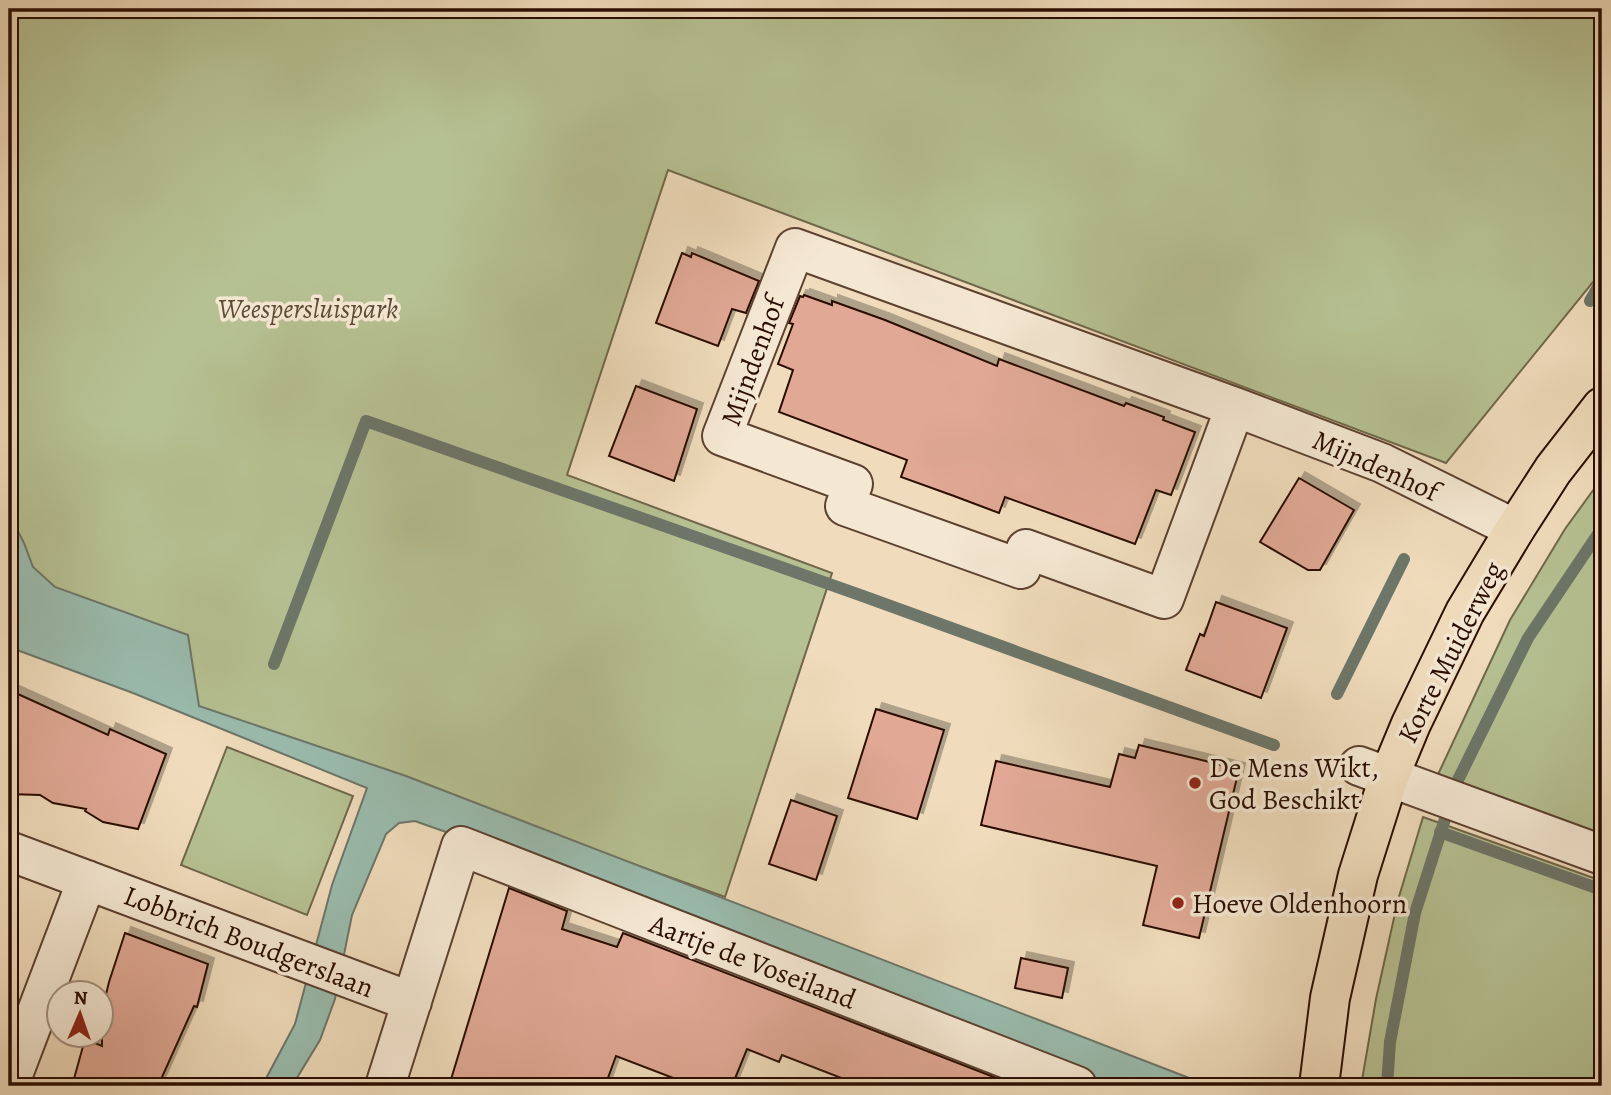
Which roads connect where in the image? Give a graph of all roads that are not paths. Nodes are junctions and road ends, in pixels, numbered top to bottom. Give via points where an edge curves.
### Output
1 (1235, 407) junction
2 (1602, 407) edge
3 (1515, 529) junction
4 (1374, 771) junction
5 (9, 851) edge
6 (1602, 855) edge
7 (87, 880) junction
8 (412, 1002) junction
9 (1054, 1082) edge
10 (9, 1085) edge
11 (385, 1086) edge
12 (1319, 1086) edge

1 - 1 street, Mijndenhof via 795,248 722,436 853,484 845,506 1021,569 1026,549 1164,599
1 - 3 street, Mijndenhof via 1382,463
2 - 3 main road, Korte Muiderweg
3 - 4 main road, Korte Muiderweg via 1465,612 1411,724
4 - 6 street
4 - 12 main road, Korte Muiderweg
5 - 7 street, Lobbrich Boudgerslaan
7 - 8 street, Lobbrich Boudgerslaan
7 - 10 street, Lobbrich Boudgerslaan
8 - 9 street, Aartje de Voseiland via 461,846
8 - 11 street

